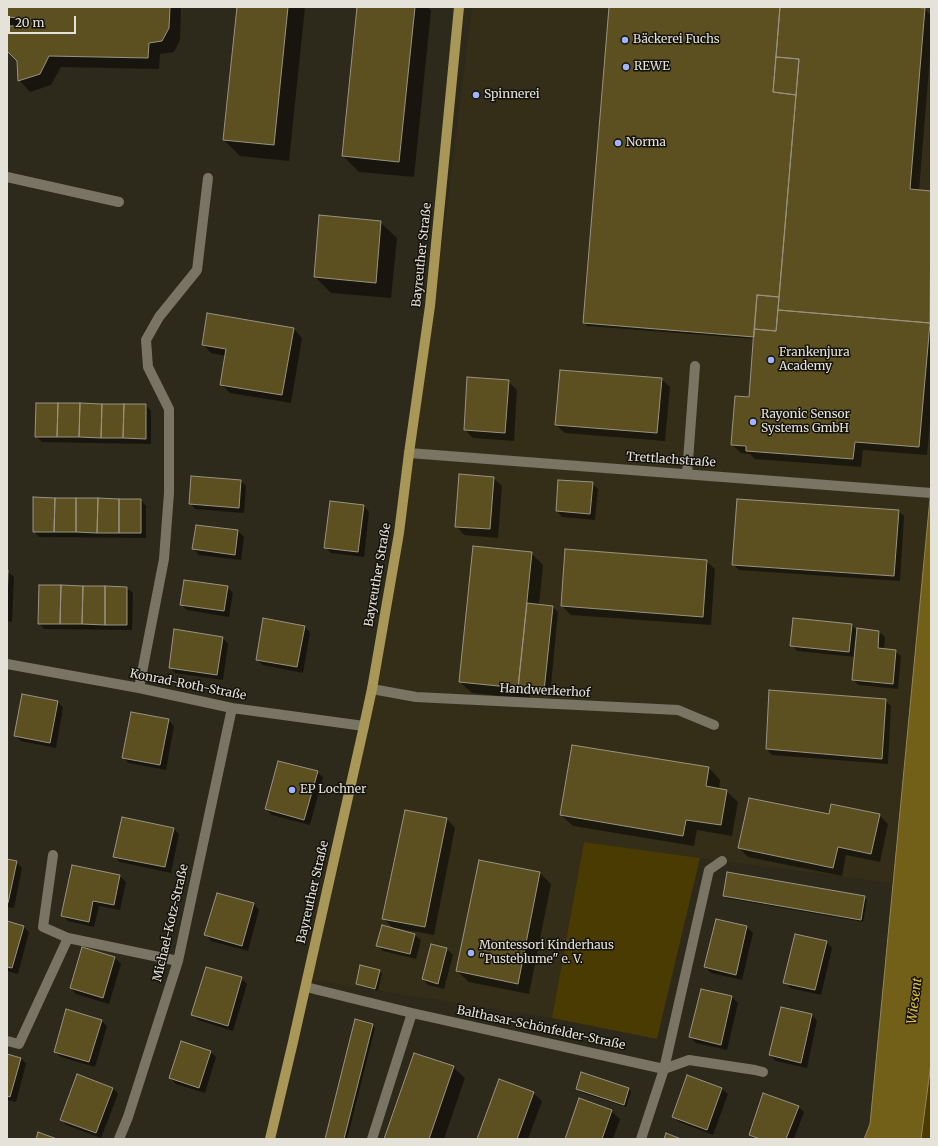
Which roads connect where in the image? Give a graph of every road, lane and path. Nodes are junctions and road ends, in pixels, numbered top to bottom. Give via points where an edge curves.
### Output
1 (459, 7) edge
2 (7, 177) edge
3 (208, 178) dead end
4 (118, 202) dead end
5 (695, 366) dead end
6 (409, 453) junction
7 (687, 474) junction
8 (926, 492) edge
9 (7, 664) edge
10 (139, 688) junction
11 (372, 689) junction
12 (232, 708) junction
13 (714, 725) dead end
14 (364, 726) junction
15 (52, 855) dead end
16 (722, 861) dead end
17 (68, 938) junction
18 (178, 961) junction
19 (306, 987) junction
20 (412, 1013) junction
21 (7, 1041) edge
22 (664, 1069) junction
23 (763, 1072) dead end
24 (119, 1139) edge
25 (270, 1139) edge
26 (372, 1139) edge
27 (641, 1139) edge

1 - 6 main road, Bayreuther Straße via 430,306
2 - 4 street
3 - 10 street via 197,270 159,317 146,340 148,367 169,409 169,494 164,559
5 - 7 street
6 - 7 street, Trettlachstraße
6 - 11 main road, Bayreuther Straße via 399,532
7 - 8 street, Trettlachstraße
9 - 10 street, Konrad-Roth-Straße
10 - 12 street, Konrad-Roth-Straße
11 - 13 street, Handwerkerhof via 416,697 678,710
11 - 14 main road, Bayreuther Straße
12 - 14 street, Konrad-Roth-Straße
12 - 18 street, Michael-Kotz-Straße
14 - 19 main road, Bayreuther Straße
15 - 17 street via 43,927
16 - 22 street via 709,870
17 - 18 street
17 - 21 street via 19,1044
18 - 24 street, Michael-Kotz-Straße
19 - 20 street, Balthasar-Schönfelder-Straße
19 - 25 main road, Bayreuther Straße
20 - 22 street, Balthasar-Schönfelder-Straße
20 - 26 street
22 - 23 street via 688,1060
22 - 27 street

